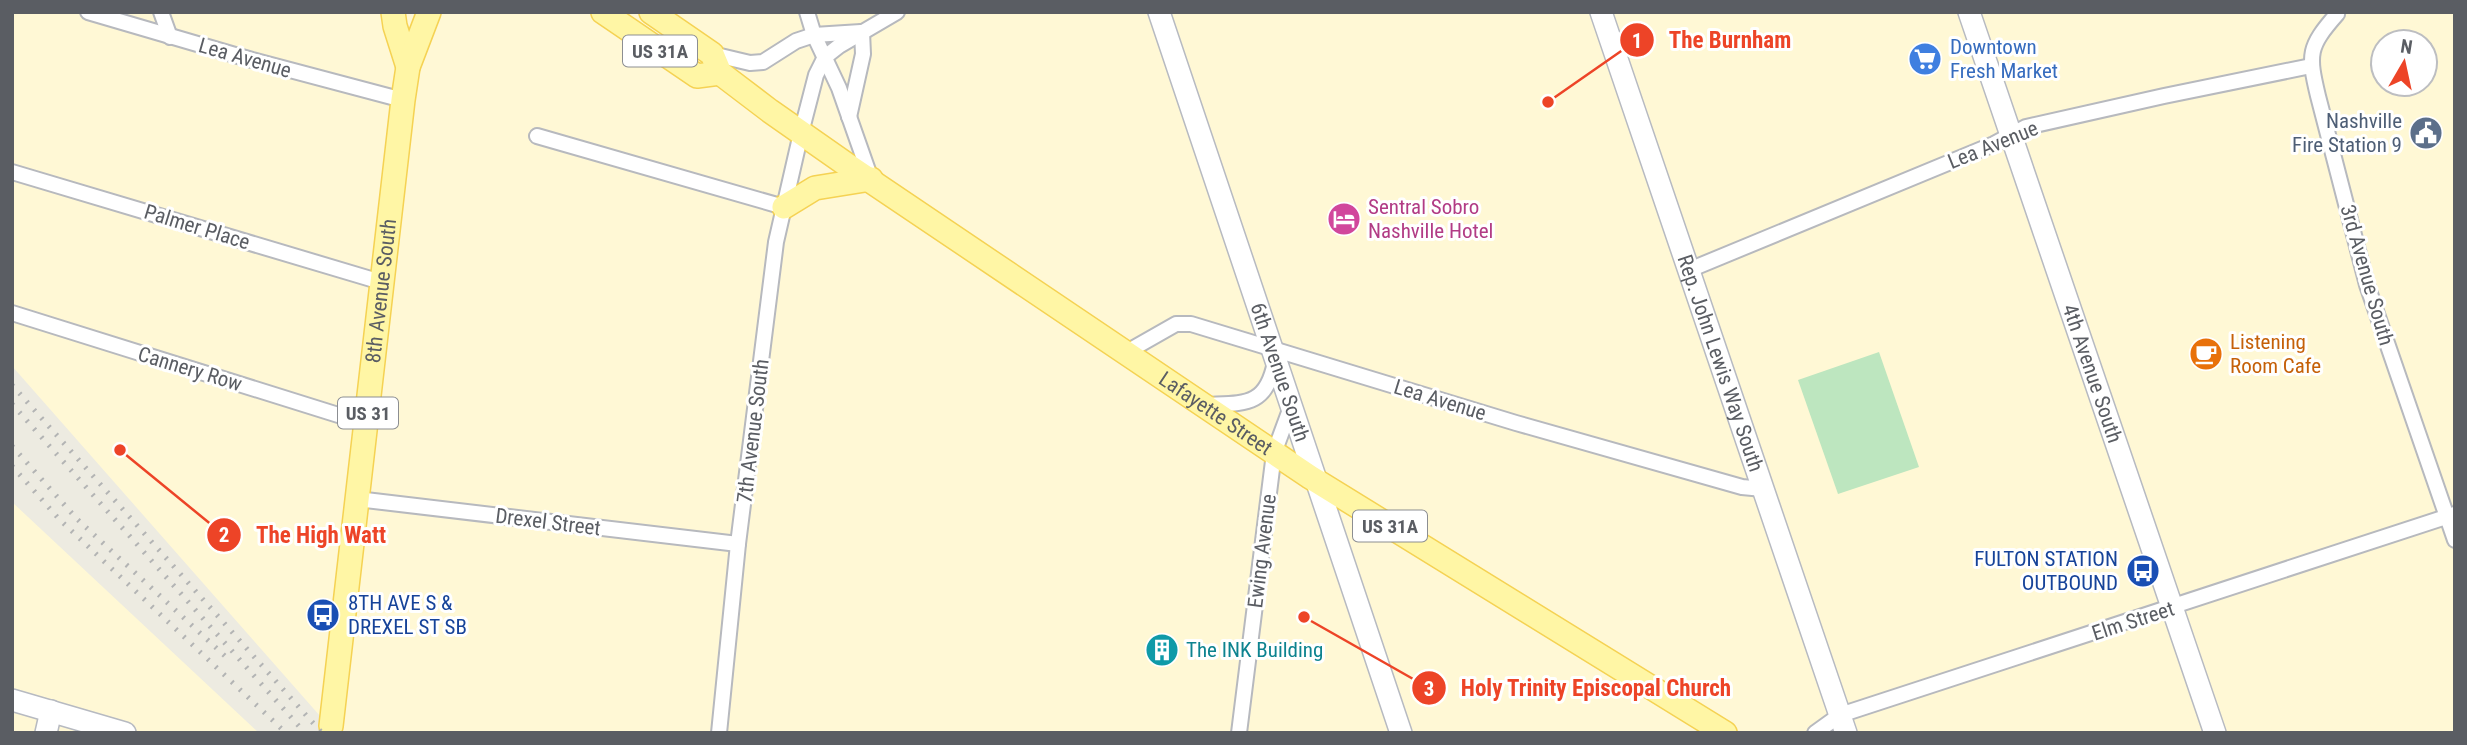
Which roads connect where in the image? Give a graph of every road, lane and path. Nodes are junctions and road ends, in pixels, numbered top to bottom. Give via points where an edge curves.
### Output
1 (88, 12) edge
2 (162, 12) edge
3 (393, 12) edge
4 (429, 12) edge
5 (603, 12) edge
6 (651, 12) edge
7 (807, 12) edge
8 (897, 12) edge
9 (1158, 12) edge
10 (1601, 12) edge
11 (1969, 12) edge
12 (2339, 13) edge
13 (862, 32) junction
14 (814, 34) junction
15 (170, 37) junction
16 (825, 57) junction
17 (716, 63) junction
18 (2311, 66) junction
19 (408, 67) junction
20 (403, 100) junction
21 (849, 118) junction
22 (801, 132) junction
23 (2010, 135) junction
24 (537, 136) dead end
25 (12, 172) edge
26 (871, 179) junction
27 (784, 207) junction
28 (1689, 270) junction
29 (381, 282) junction
30 (12, 313) edge
31 (1125, 353) junction
32 (1273, 355) junction
33 (1202, 405) junction
34 (1291, 407) junction
35 (367, 424) junction
36 (1274, 453) junction
37 (1317, 481) junction
38 (1763, 489) junction
39 (358, 499) junction
40 (2451, 515) edge
41 (2455, 540) edge
42 (738, 544) junction
43 (2173, 608) junction
44 (12, 701) edge
45 (51, 711) junction
46 (1843, 724) edge
47 (331, 726) dead end
48 (46, 733) edge
49 (125, 733) edge
50 (719, 733) edge
51 (1239, 733) edge
52 (1401, 733) edge
53 (1725, 733) edge
54 (1815, 733) edge
55 (2215, 733) edge

1 - 15 street, Lea Avenue
2 - 15 street
3 - 19 main road, 8th Avenue South / US 31
4 - 19 main road, 8th Avenue South / US 31
5 - 17 main road, Lafayette Street / US 31A via 697,76
6 - 17 main road, Lafayette Street / US 31A
7 - 14 street
8 - 13 street
9 - 32 street, 6th Avenue South
10 - 28 street, Rep. John Lewis Way South
11 - 23 street, 4th Avenue South
12 - 18 street via 2316,38
13 - 14 street
13 - 16 street
13 - 21 street via 863,54
14 - 16 street
14 - 17 street via 763,62
15 - 20 street, Lea Avenue
16 - 21 street
16 - 22 street, 7th Avenue South
17 - 22 main road, Lafayette Street / US 31A
18 - 23 street, Lea Avenue via 2164,96
18 - 40 street, 3rd Avenue South via 2367,285
19 - 20 main road, 8th Avenue South / US 31
20 - 29 main road, 8th Avenue South / US 31
21 - 26 street
22 - 26 main road, Lafayette Street / US 31A
22 - 27 street, 7th Avenue South
23 - 28 street, Lea Avenue
23 - 43 street, 4th Avenue South
24 - 27 street
25 - 29 street, Palmer Place
26 - 27 main road via 815,188
26 - 31 main road, Lafayette Street / US 31A
27 - 42 street, 7th Avenue South
28 - 38 street, Rep. John Lewis Way South
29 - 35 main road, 8th Avenue South / US 31
30 - 35 street, Cannery Row
31 - 32 street, Lea Avenue via 1176,324 1191,324
31 - 33 main road, Lafayette Street / US 31A
32 - 33 street via 1267,388 1255,400
32 - 34 street, 6th Avenue South
32 - 38 street, Lea Avenue via 1742,487
33 - 36 main road, Lafayette Street / US 31A
34 - 36 street, Ewing Avenue
34 - 37 street, 6th Avenue South
35 - 39 main road, 8th Avenue South / US 31
36 - 37 main road, Lafayette Street / US 31A
36 - 51 street, Ewing Avenue
37 - 52 street, 6th Avenue South
37 - 53 main road, Lafayette Street / US 31A
38 - 46 street, Rep. John Lewis Way South
39 - 42 street, Drexel Street
39 - 47 main road, 8th Avenue South / US 31
40 - 41 street, 3rd Avenue South
40 - 43 street, Elm Street
42 - 50 street, 7th Avenue South
43 - 46 street, Elm Street
43 - 55 street, 4th Avenue South
44 - 45 street
45 - 48 street
45 - 49 street
46 - 54 street, Elm Street

